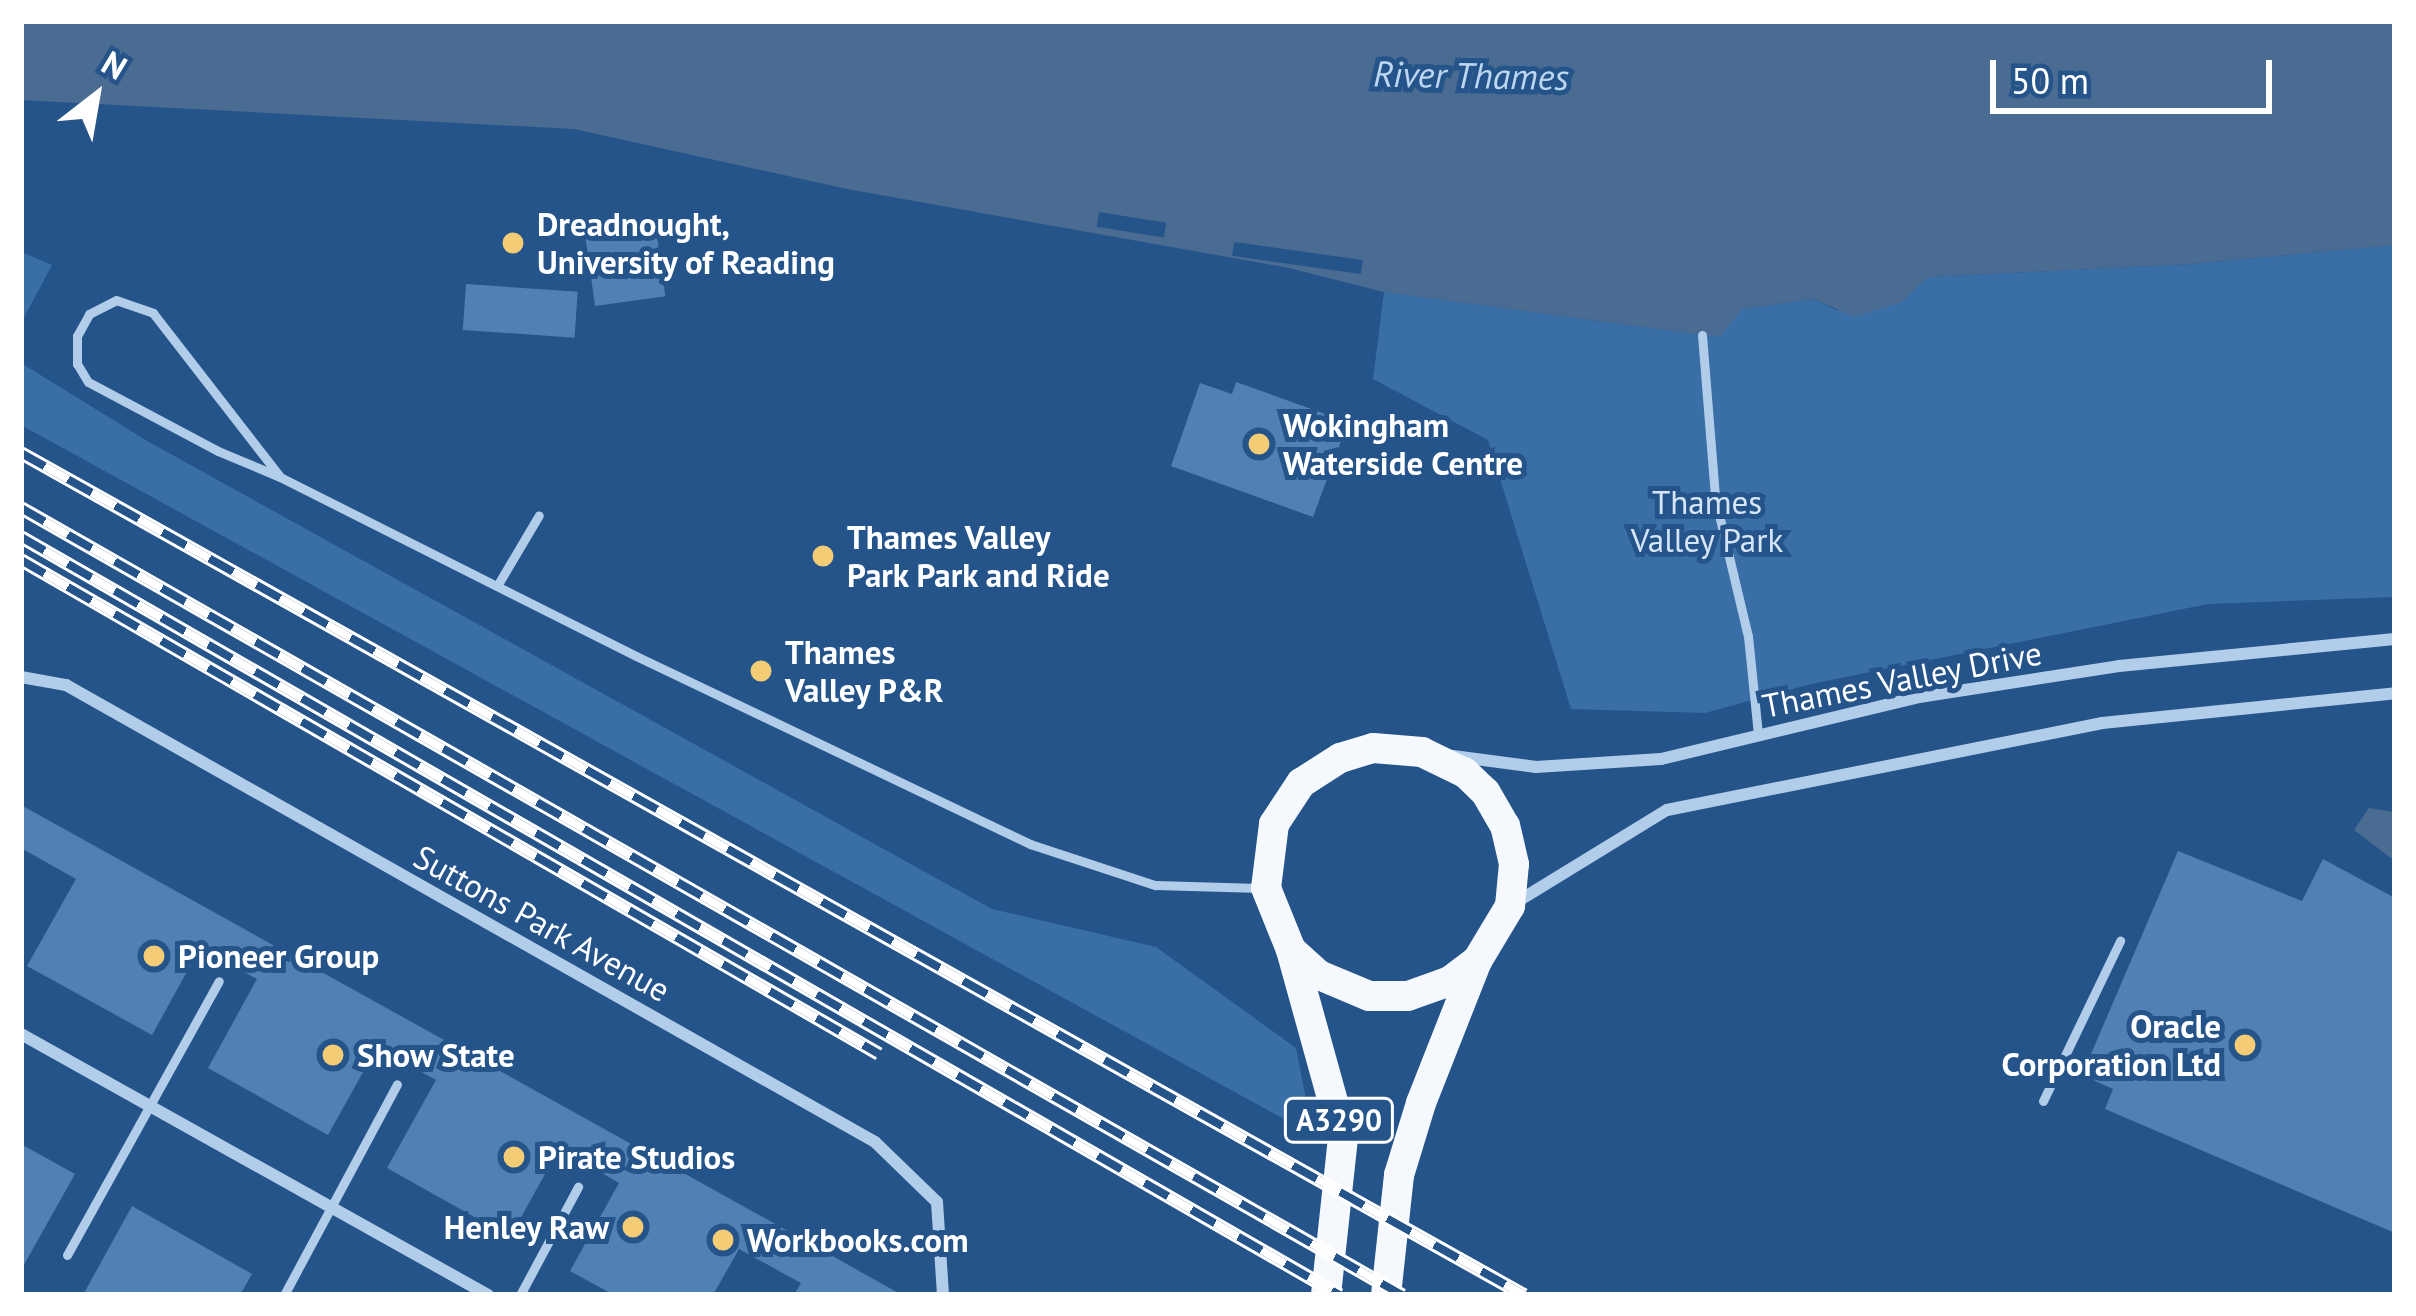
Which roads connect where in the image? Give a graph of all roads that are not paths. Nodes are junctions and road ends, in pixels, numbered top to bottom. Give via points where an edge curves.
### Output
1 (1702, 335) dead end
2 (280, 477) junction
3 (539, 515) dead end
4 (497, 586) junction
5 (2395, 639) edge
6 (21, 677) edge
7 (2395, 693) edge
8 (1758, 734) junction
9 (1422, 752) junction
10 (1266, 888) junction
11 (1510, 906) junction
12 (2120, 941) dead end
13 (1291, 950) junction
14 (1477, 961) junction
15 (219, 981) dead end
16 (21, 1034) edge
17 (398, 1084) dead end
18 (2043, 1101) dead end
19 (152, 1107) junction
20 (578, 1187) dead end
21 (332, 1208) junction
22 (67, 1255) dead end
23 (284, 1295) edge
24 (488, 1295) edge
25 (520, 1295) edge
26 (943, 1295) edge
27 (1325, 1295) edge
28 (1386, 1295) edge

1 - 8 lane via 1715,498 1748,635
2 - 2 lane via 88,382 75,348 89,314 116,300 153,313
2 - 4 lane
3 - 4 lane
4 - 10 lane via 1030,844 1155,884
5 - 8 street, Thames Valley Drive via 2119,666 1919,697
6 - 26 street, Suttons Park Avenue via 66,685 875,1142 937,1202
7 - 11 street via 2102,723 1667,809
8 - 9 street, Thames Valley Drive via 1661,759 1592,766
9 - 10 main road via 1373,748 1301,783 1274,824
9 - 11 main road via 1465,773 1495,809 1514,864
10 - 13 main road
11 - 14 main road
12 - 18 lane
13 - 14 main road via 1318,975 1369,996 1408,995 1450,981
13 - 27 main road, A3290 via 1343,1138
14 - 28 main road, A3290 via 1400,1175
15 - 19 lane
16 - 19 street
17 - 21 lane
19 - 21 street
19 - 22 lane
20 - 25 lane
21 - 23 lane
21 - 24 street

